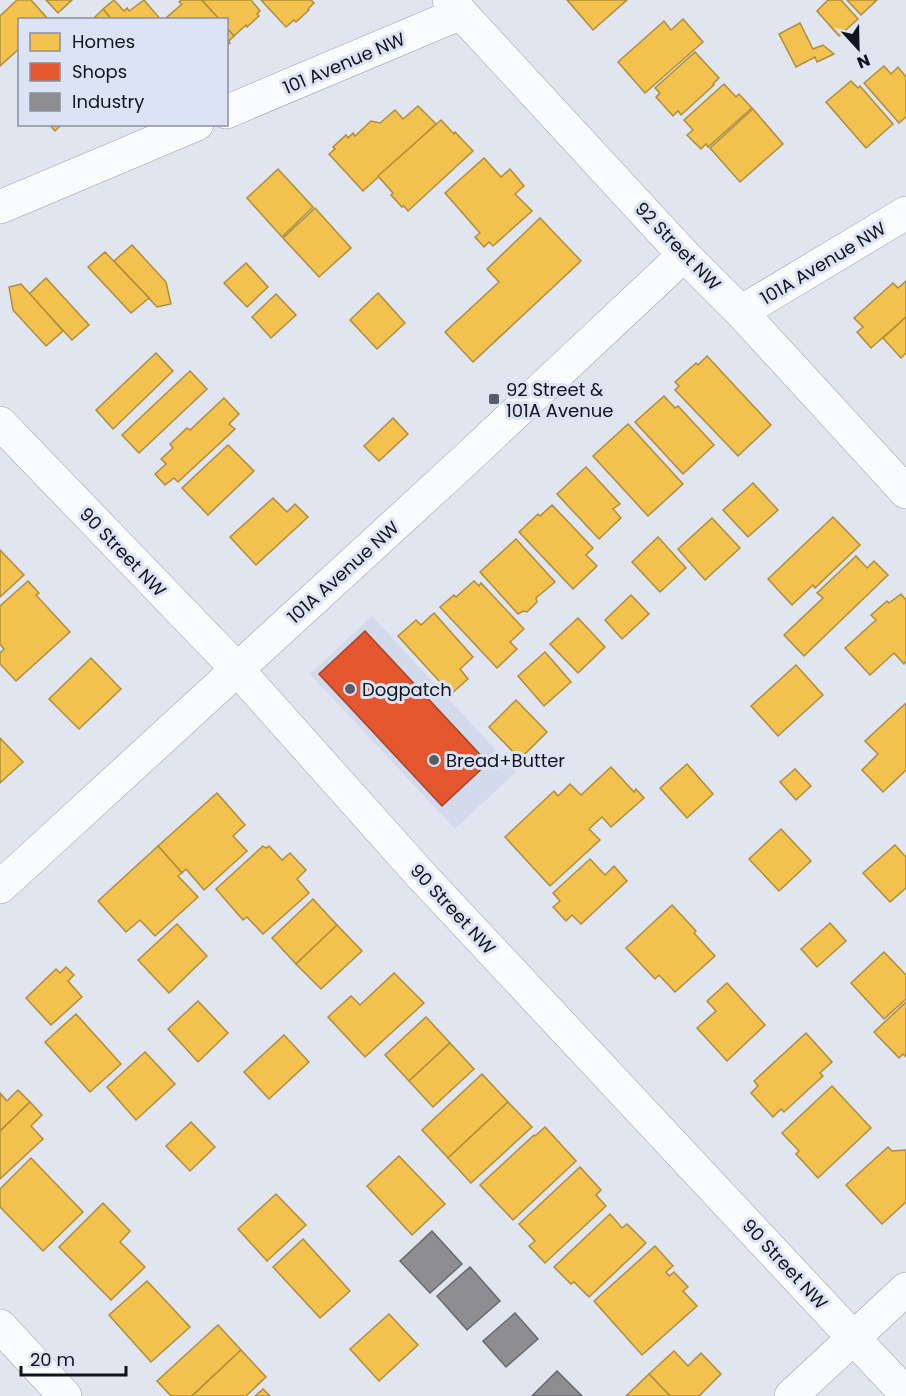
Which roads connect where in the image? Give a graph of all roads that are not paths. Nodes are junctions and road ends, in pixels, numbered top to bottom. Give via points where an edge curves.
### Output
1 (455, 6) edge
2 (228, 111) edge
3 (192, 126) edge
4 (0, 207) edge
5 (906, 213) edge
6 (684, 255) junction
7 (741, 312) junction
8 (0, 423) edge
9 (906, 492) edge
10 (237, 669) junction
11 (0, 887) edge
12 (906, 1289) edge
13 (0, 1326) edge
14 (854, 1337) junction
15 (906, 1394) edge
16 (66, 1396) edge
17 (791, 1396) edge

1 - 2 street, 101 Avenue NW
1 - 6 street, 92 Street NW
3 - 4 street
5 - 7 street, 101A Avenue NW
6 - 7 street, 92 Street NW
6 - 10 street, 101A Avenue NW
7 - 9 street, 92 Street NW
8 - 10 street, 90 Street NW
10 - 11 street, 101A Avenue NW
10 - 14 street, 90 Street NW via 420,874
12 - 14 street
13 - 16 street
14 - 15 street, 90 Street NW
14 - 17 street

